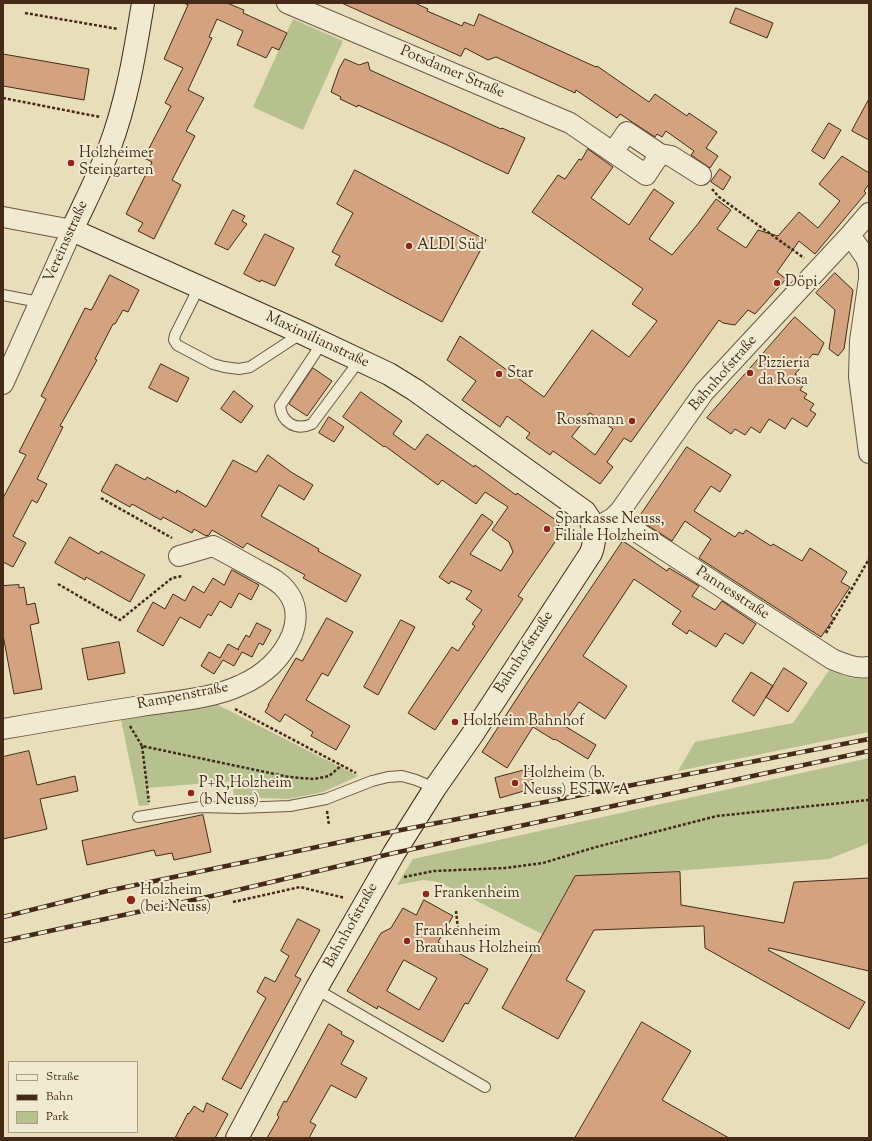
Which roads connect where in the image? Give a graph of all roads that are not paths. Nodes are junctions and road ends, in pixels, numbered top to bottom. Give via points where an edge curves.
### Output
1 (144, 3) edge
2 (287, 3) edge
3 (701, 175) road end
4 (869, 213) edge
5 (3, 217) edge
6 (72, 230) junction
7 (850, 236) junction
8 (199, 287) junction
9 (3, 295) edge
10 (40, 302) junction
11 (302, 333) junction
12 (322, 343) junction
13 (359, 361) junction
14 (3, 384) edge
15 (869, 453) edge
16 (594, 529) junction
17 (182, 556) road end
18 (869, 667) edge
19 (3, 729) edge
20 (435, 788) junction
21 (138, 817) dead end
22 (316, 989) junction
23 (485, 1087) dead end
24 (237, 1138) edge

1 - 6 main road, Vereinsstraße via 126,93 117,123
2 - 3 street, Potsdamer Straße via 570,124 646,175 660,154 671,156
4 - 7 street, Bahnhofstraße
5 - 6 street, Maximilianstraße
6 - 8 main road, Maximilianstraße
6 - 10 street, Vereinsstraße
7 - 15 street via 866,258 869,268 860,341 859,377
7 - 16 street, Bahnhofstraße via 704,392 620,511
8 - 11 main road, Maximilianstraße
8 - 11 lane via 174,340 177,345 213,364 238,369 250,367
9 - 10 lane
10 - 14 street, Vereinsstraße
11 - 12 main road, Maximilianstraße
12 - 13 main road, Maximilianstraße
12 - 13 lane via 280,406 285,420 298,427 312,424
13 - 16 main road, Maximilianstraße via 389,374 415,390 584,512
16 - 18 street, Pannesstraße via 616,525 631,528 832,658 848,666
16 - 20 main road, Bahnhofstraße via 591,553
17 - 19 street, Rampenstraße via 214,546 275,580 285,589 293,600 295,626 281,654 269,667 256,678 240,686 210,695
20 - 21 lane via 402,776 388,777 326,799 290,806 200,808
20 - 22 main road, Bahnhofstraße via 379,878
22 - 23 lane
22 - 24 main road, Bahnhofstraße

